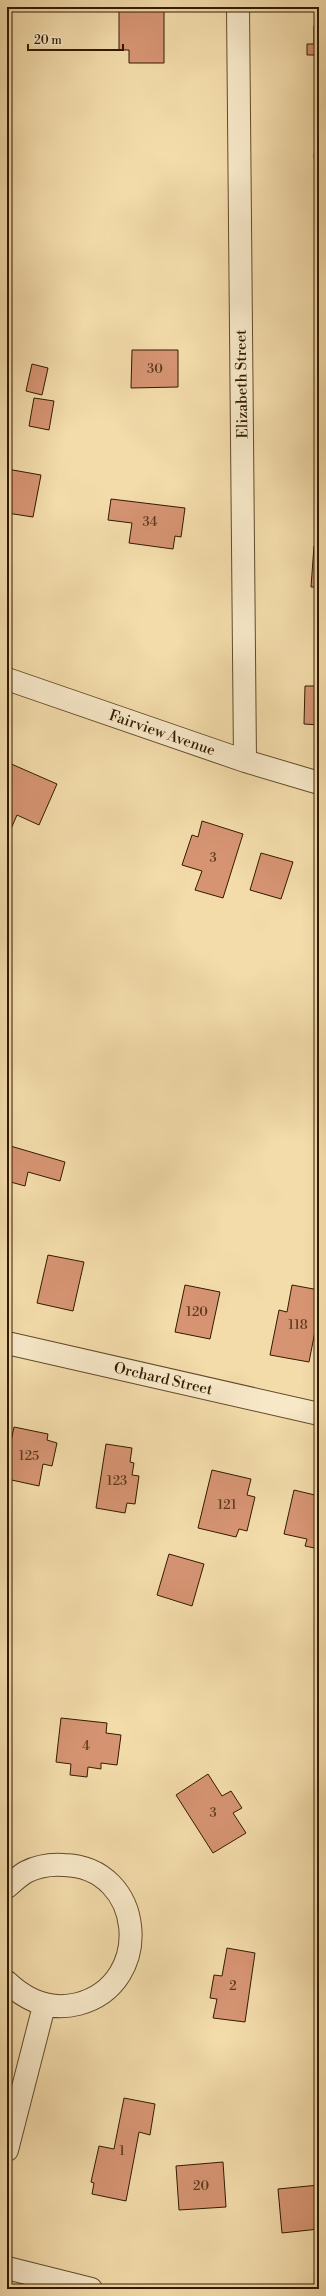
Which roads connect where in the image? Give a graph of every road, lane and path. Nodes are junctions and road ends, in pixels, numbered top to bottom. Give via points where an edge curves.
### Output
1 (238, 7) edge
2 (7, 679) edge
3 (245, 761) junction
4 (319, 783) edge
5 (7, 1343) edge
6 (319, 1414) edge
7 (7, 1887) edge
8 (7, 1982) edge
9 (44, 2006) junction
10 (7, 2150) edge
11 (7, 2268) edge
12 (91, 2289) edge

1 - 3 street, Elizabeth Street
2 - 3 street, Fairview Avenue
3 - 4 street, Fairview Avenue
5 - 6 street, Orchard Street
7 - 9 street via 27,1872 50,1864 75,1865 96,1873 114,1887 126,1906 132,1928 130,1950 122,1972 108,1989 89,2001 67,2007
8 - 9 street via 22,1996
9 - 10 street
11 - 12 street

